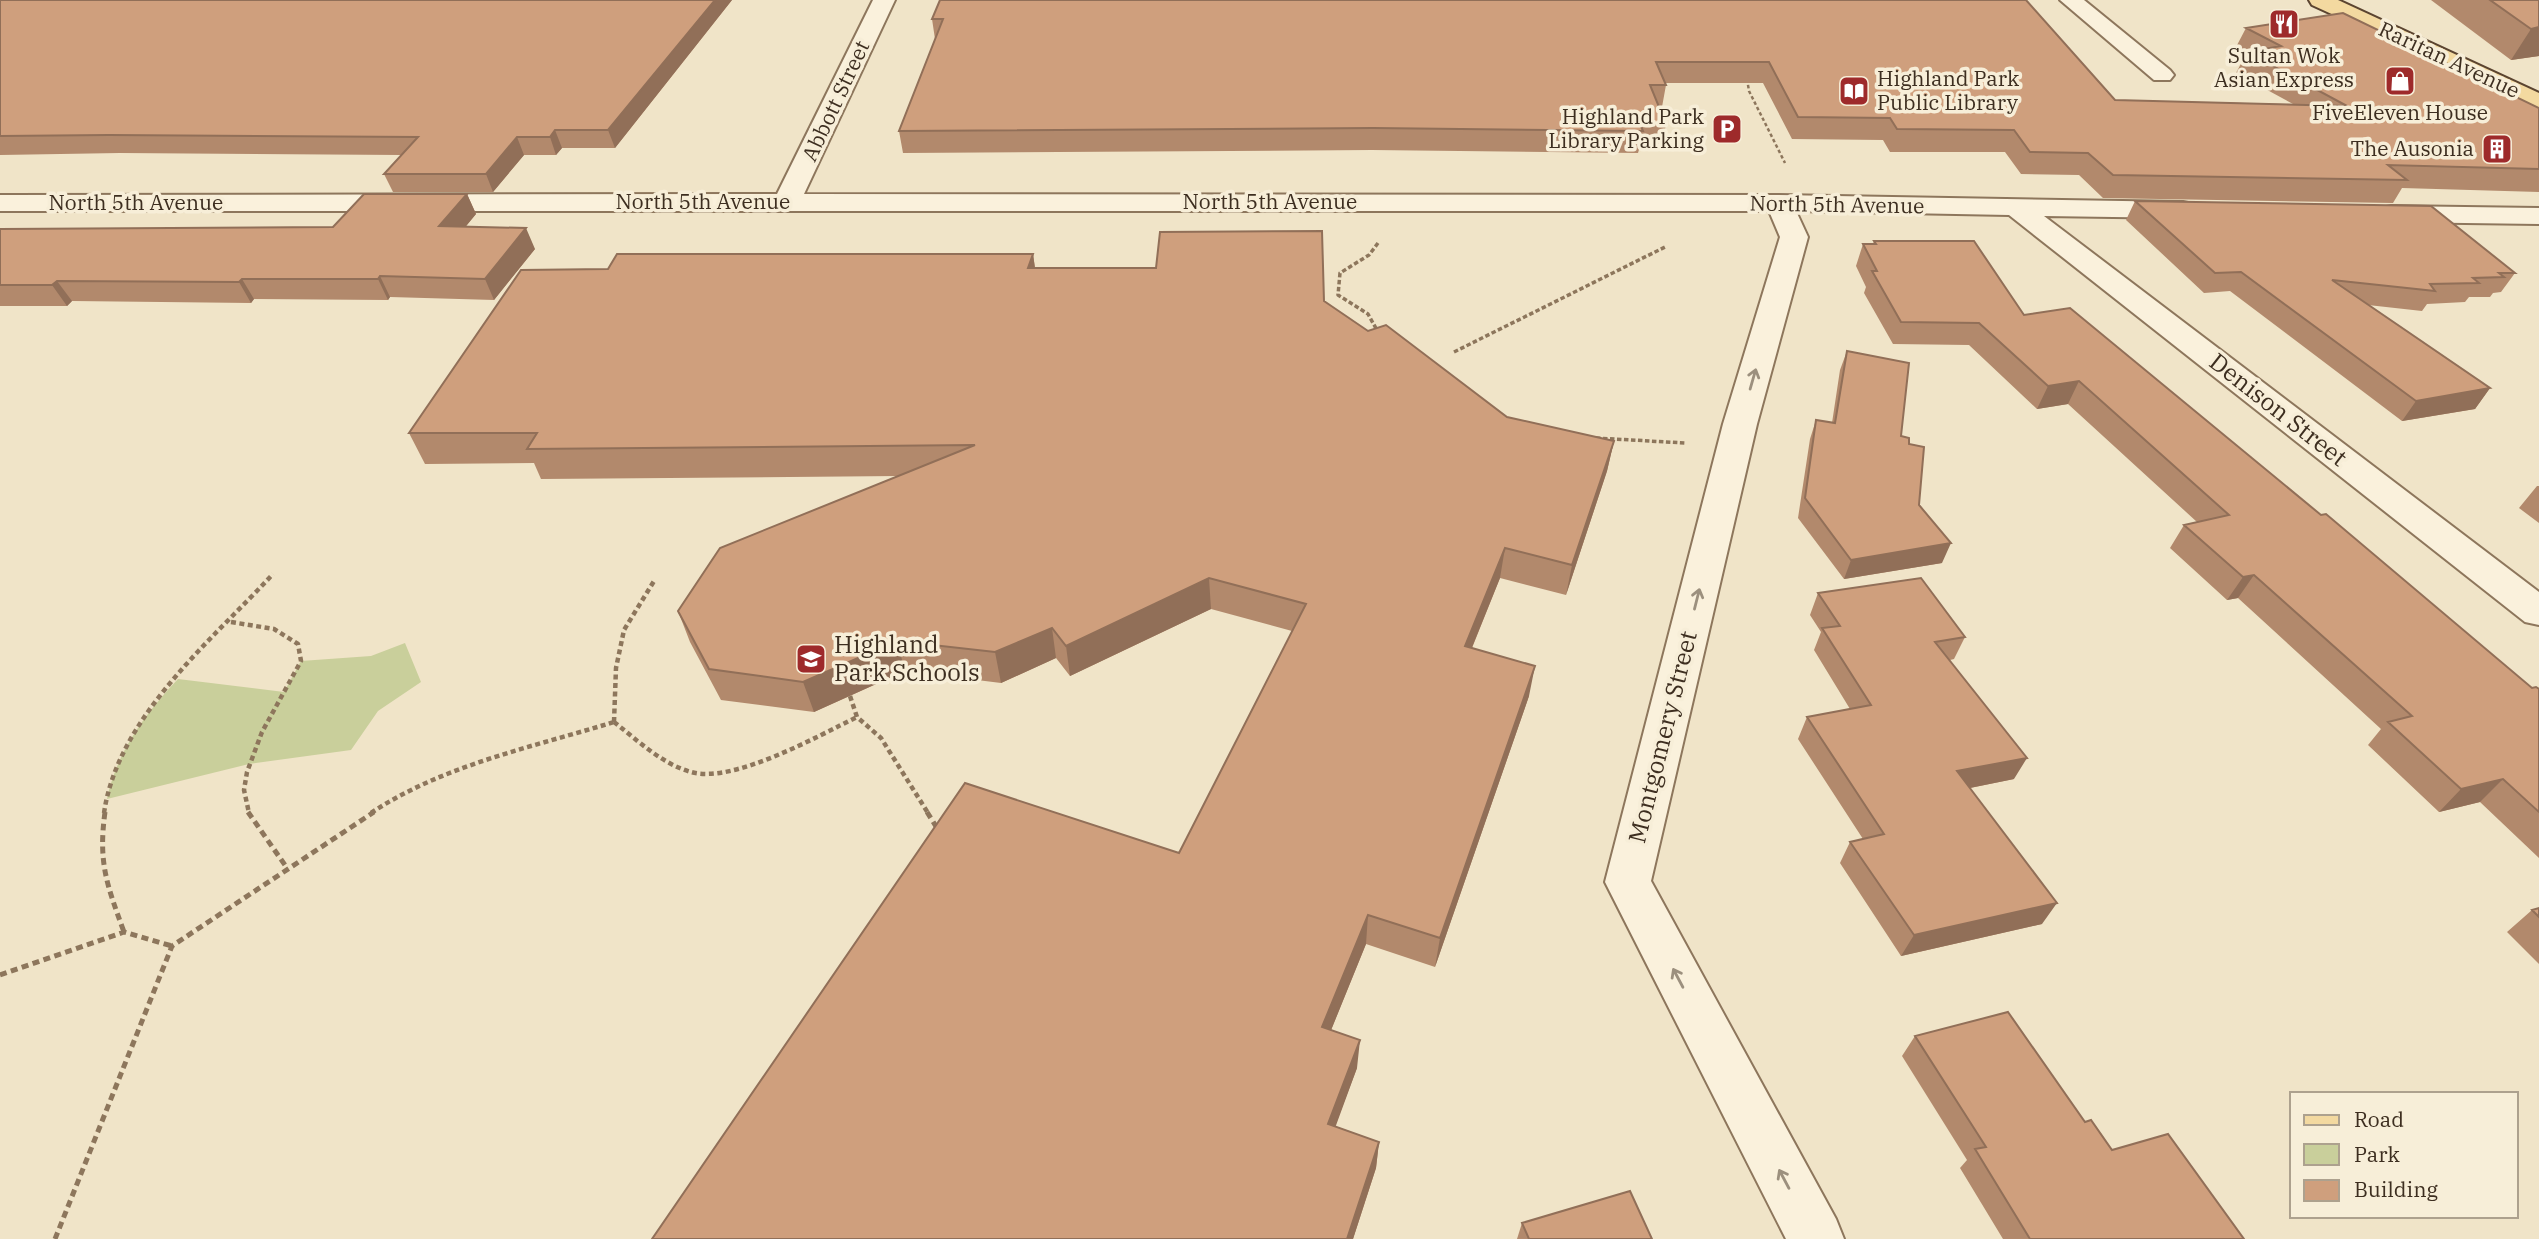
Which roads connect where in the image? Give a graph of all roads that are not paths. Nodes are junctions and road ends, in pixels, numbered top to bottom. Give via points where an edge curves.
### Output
1 (884, 0) edge
2 (2071, 0) edge
3 (2320, 0) edge
4 (2162, 75) dead end
5 (2539, 103) edge
6 (1783, 185) junction
7 (788, 201) junction
8 (0, 203) edge
9 (2017, 208) junction
10 (2210, 211) edge
11 (2362, 213) edge
12 (2526, 216) edge
13 (2539, 237) edge
14 (2539, 612) edge
15 (1816, 1239) edge

1 - 7 street, Abbott Street
2 - 4 street
3 - 5 main road, Raritan Avenue
6 - 7 street, North 5th Avenue
6 - 9 street, North 5th Avenue
15 -> 6 street, Montgomery Street via 1628,882 1740,424 1794,237
7 - 8 street, North 5th Avenue
9 - 10 street, North 5th Avenue
9 - 14 street, Denison Street
11 - 12 street
12 - 13 street

